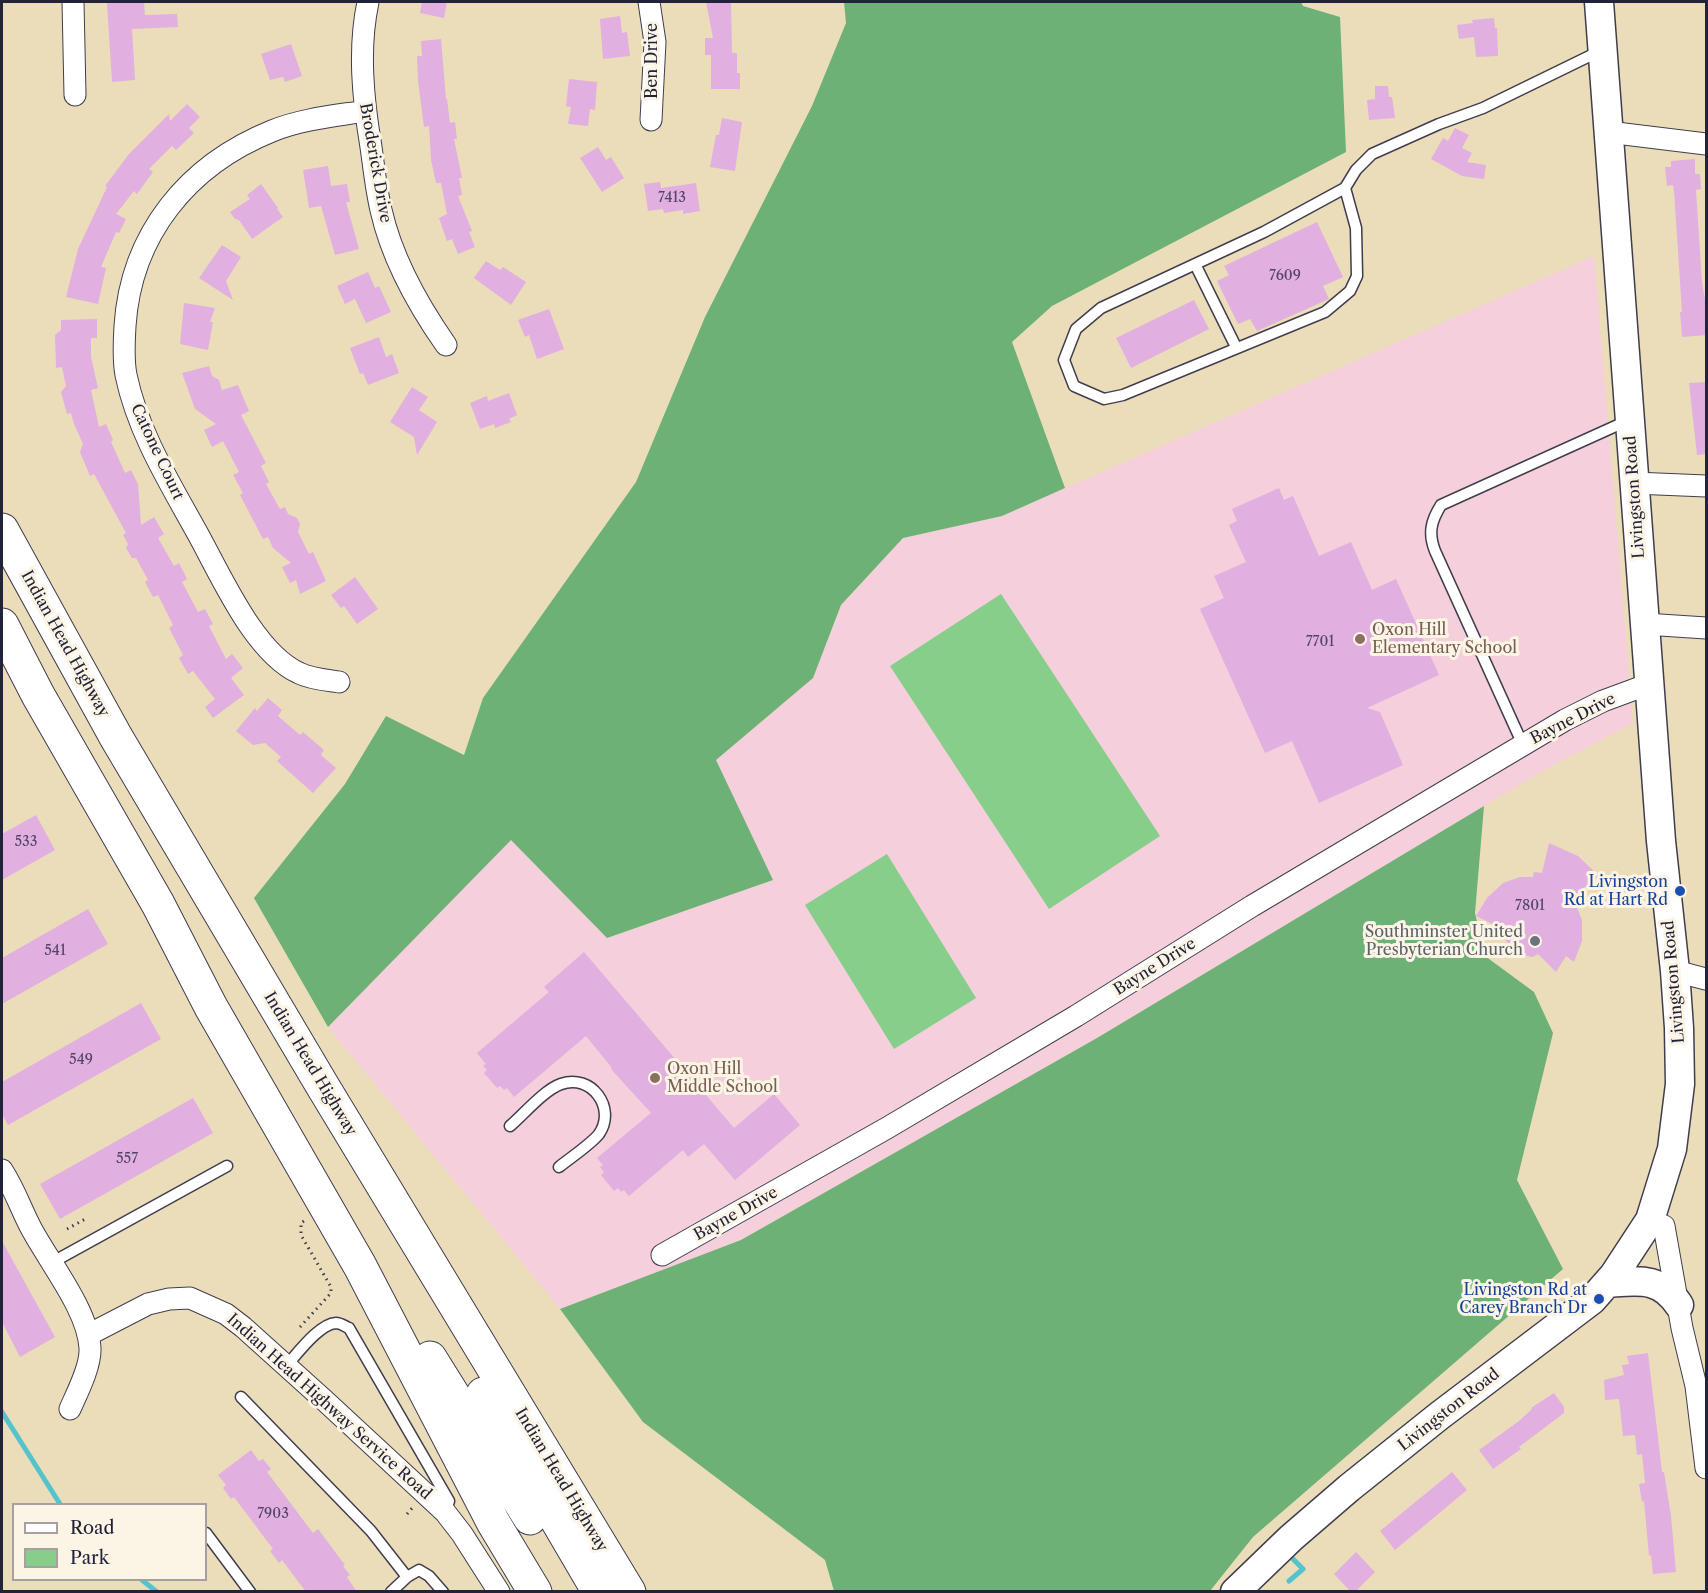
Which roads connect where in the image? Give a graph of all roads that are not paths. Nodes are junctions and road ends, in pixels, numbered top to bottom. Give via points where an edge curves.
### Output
1 (73, 2) edge
2 (368, 2) edge
3 (649, 2) edge
4 (1599, 2) edge
5 (1602, 50) junction
6 (75, 95) dead end
7 (365, 111) junction
8 (651, 120) dead end
9 (1608, 132) junction
10 (1707, 144) edge
11 (1345, 188) junction
12 (1195, 264) junction
13 (446, 345) dead end
14 (1236, 347) junction
15 (1630, 420) junction
16 (1634, 483) junction
17 (1707, 486) edge
18 (2, 530) edge
19 (1645, 624) junction
20 (2, 625) edge
21 (1707, 628) edge
22 (339, 682) dead end
23 (1649, 684) junction
24 (1523, 745) junction
25 (1675, 970) junction
26 (1707, 980) edge
27 (322, 1085) junction
28 (510, 1126) dead end
29 (227, 1166) dead end
30 (559, 1167) dead end
31 (2, 1170) edge
32 (1650, 1220) junction
33 (662, 1255) dead end
34 (51, 1263) junction
35 (360, 1266) junction
36 (1607, 1283) junction
37 (1679, 1305) junction
38 (88, 1335) junction
39 (286, 1366) junction
40 (241, 1397) dead end
41 (70, 1409) dead end
42 (1707, 1468) edge
43 (445, 1512) junction
44 (207, 1534) edge
45 (407, 1577) junction
46 (250, 1592) edge
47 (391, 1592) edge
48 (443, 1592) edge
49 (499, 1592) edge
50 (535, 1592) edge
51 (574, 1592) edge
52 (599, 1592) edge
53 (629, 1592) edge
54 (1235, 1592) edge

1 - 6 street
2 - 7 street, Broderick Drive via 364,29
3 - 8 street, Ben Drive via 654,42
4 - 5 main road, Livingston Road
5 - 9 main road, Livingston Road
5 - 11 lane via 1483,108 1372,154
7 - 13 street, Broderick Drive via 385,226 415,295
7 - 22 street, Catone Court via 316,118 273,130 224,155 194,179 148,237 128,293 124,337 126,374 142,427 237,604 261,641 282,663 300,674
9 - 10 street
9 - 15 main road, Livingston Road
11 - 12 lane
11 - 14 lane via 1356,228 1357,276 1350,291 1325,312
12 - 14 lane
12 - 14 lane via 1101,308 1076,329 1064,360 1074,386 1104,399 1124,395
15 - 16 main road, Livingston Road
15 - 24 lane via 1441,505 1430,526 1435,551
16 - 17 street
16 - 19 main road, Livingston Road
18 - 27 highway, Indian Head Highway via 116,737
19 - 21 street
19 - 23 main road, Livingston Road
20 - 35 highway via 211,1006
23 - 24 street, Bayne Drive via 1603,701
23 - 25 main road, Livingston Road
24 - 33 street, Bayne Drive via 1066,1022
25 - 26 street
25 - 32 main road, Livingston Road via 1679,1105 1672,1149
27 - 52 highway via 457,1349
27 - 53 highway, Indian Head Highway
28 - 30 lane via 562,1083 579,1083 594,1089 605,1105 605,1121 598,1135
29 - 34 lane
31 - 34 street
32 - 36 main road, Livingston Road
32 - 37 street via 1664,1226
34 - 38 street
35 - 50 highway via 493,1522
35 - 51 highway via 431,1360
36 - 37 main road via 1645,1280 1671,1292
36 - 54 main road, Livingston Road via 1592,1300 1349,1488
37 - 42 street via 1696,1386
38 - 39 street, Indian Head Highway Service Road via 148,1304 190,1298 225,1314
38 - 41 street via 90,1351
39 - 43 street, Indian Head Highway Service Road
39 - 43 lane via 320,1330 334,1323 349,1328 449,1502
40 - 45 lane via 371,1531
43 - 49 street, Indian Head Highway Service Road
44 - 46 lane
45 - 47 lane
45 - 48 lane via 419,1570

